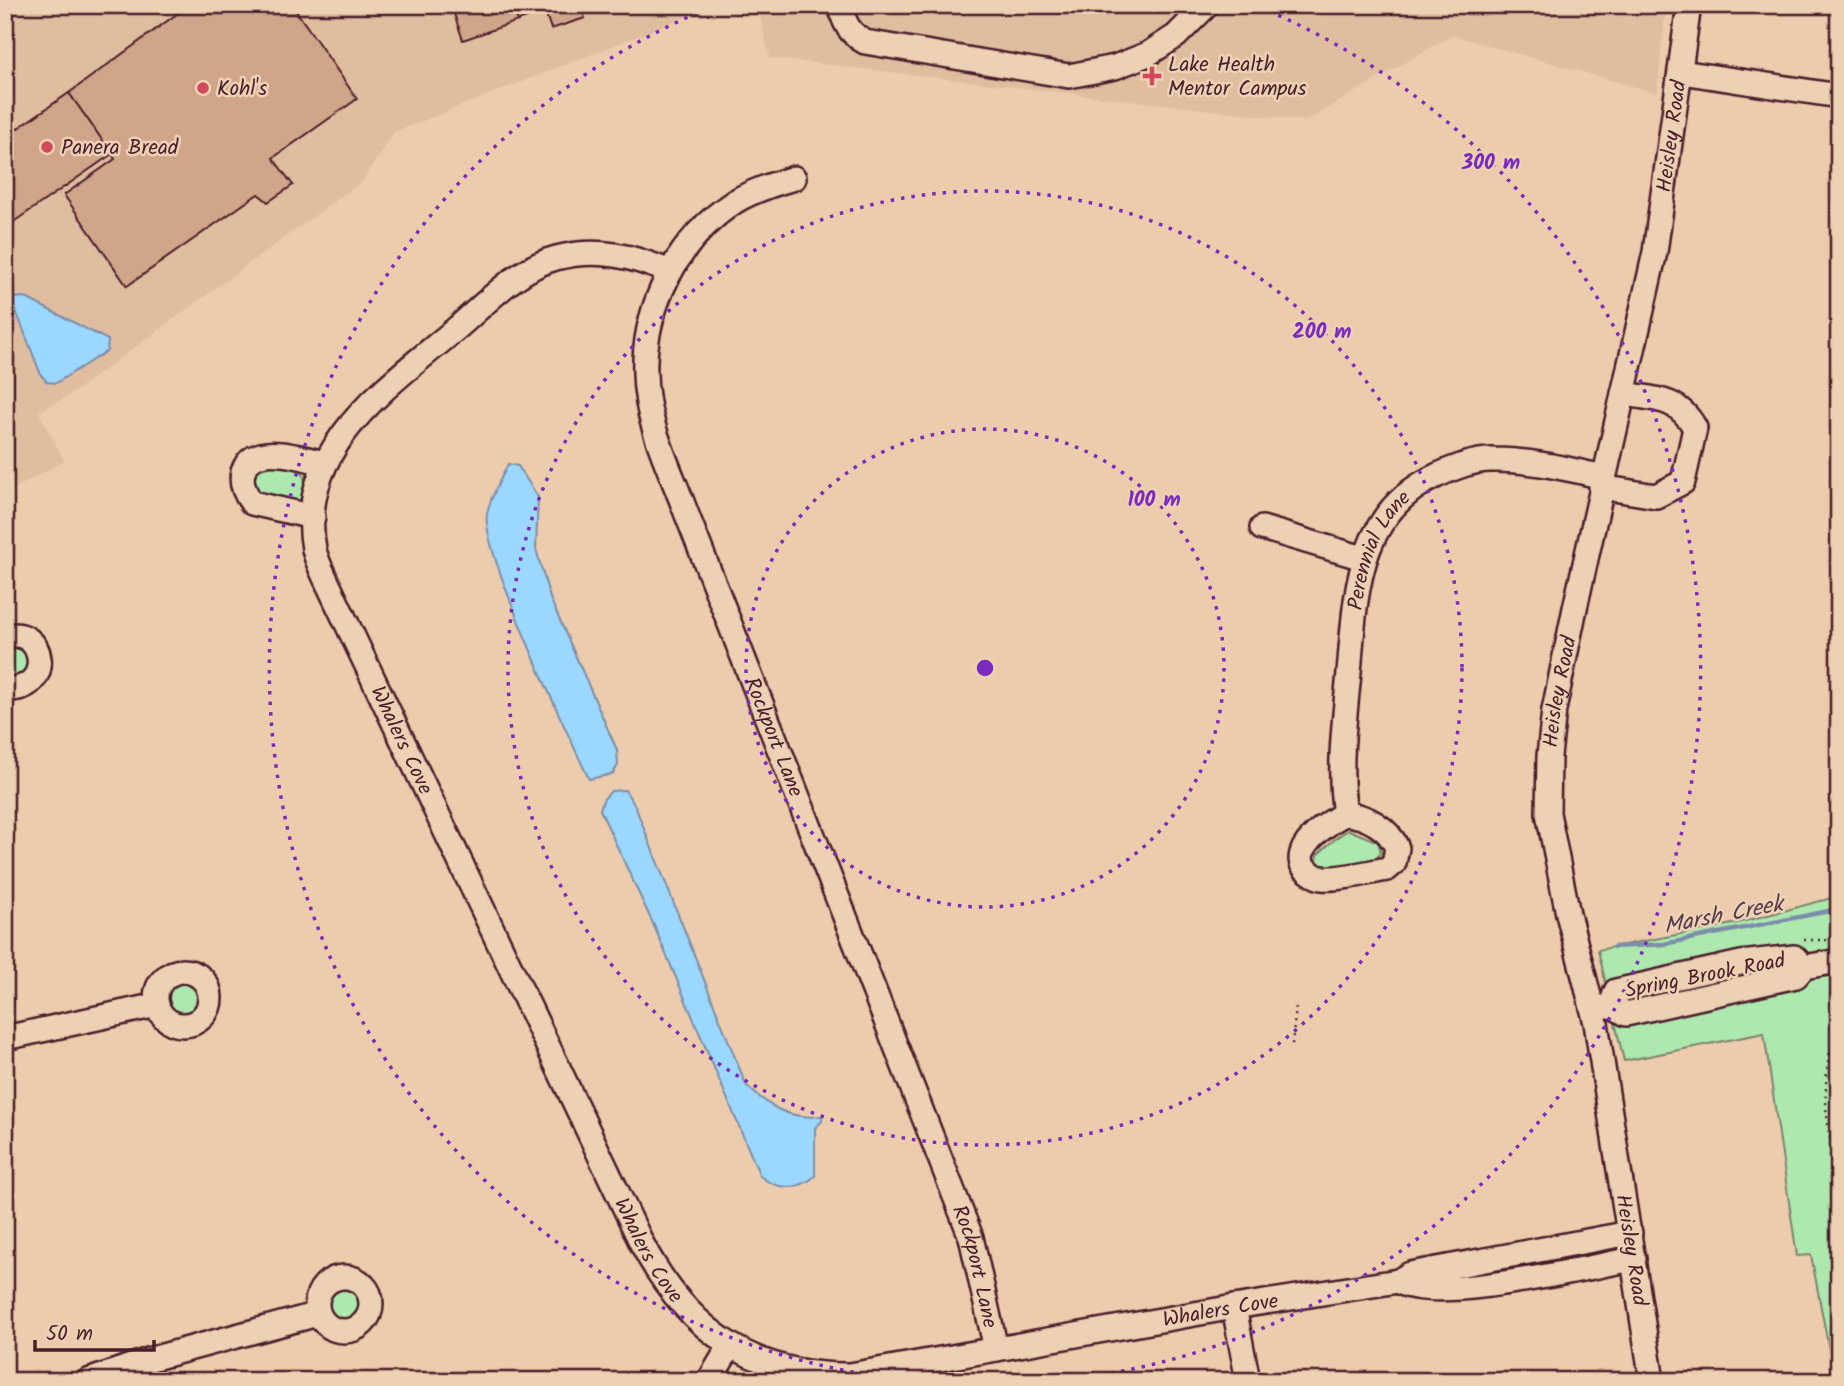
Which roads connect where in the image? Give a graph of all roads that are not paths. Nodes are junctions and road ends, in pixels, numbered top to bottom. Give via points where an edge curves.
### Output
1 (840, 5) edge
2 (1207, 5) edge
3 (1689, 5) edge
4 (1681, 72) junction
5 (1839, 96) edge
6 (794, 177) dead end
7 (670, 272) junction
8 (1623, 394) junction
9 (324, 463) junction
10 (1603, 482) junction
11 (313, 517) junction
12 (1262, 528) dead end
13 (1363, 558) junction
14 (5, 638) edge
15 (5, 689) edge
16 (1345, 814) dead end
17 (1839, 961) edge
18 (157, 1005) dead end
19 (1602, 1008) junction
20 (5, 1038) edge
21 (1630, 1233) junction
22 (1634, 1259) junction
23 (1398, 1281) junction
24 (1234, 1307) junction
25 (318, 1314) dead end
26 (730, 1346) junction
27 (996, 1349) junction
28 (88, 1381) edge
29 (709, 1381) edge
30 (1248, 1381) edge
31 (1652, 1381) edge

1 - 2 street via 843,22 853,36 865,42 1069,76 1115,67 1148,54 1176,36
3 - 4 street, Heisley Road
4 - 5 street
4 - 8 street, Heisley Road via 1655,253
6 - 7 street, Rockport Lane via 721,212 684,249
7 - 9 street, Whalers Cove via 637,258 605,252 554,258 527,271 365,406
7 - 27 street, Rockport Lane via 651,320 644,358 653,420 971,1237
8 - 10 street, Heisley Road
8 - 10 street via 1668,401 1685,411 1695,428 1683,482 1656,496
9 - 11 street, Whalers Cove
9 - 11 street via 270,453 247,463 243,474 244,490 252,503
10 - 13 street, Perennial Lane via 1525,462 1490,459 1453,468 1420,483 1398,502
10 - 19 street, Heisley Road via 1554,709 1549,756 1550,825 1568,914
11 - 26 street, Whalers Cove via 314,550 328,584 654,1268 687,1311
12 - 13 street
13 - 16 street, Perennial Lane via 1357,581 1340,775
14 - 15 street via 21,635 39,654 38,675 32,683
17 - 19 street, Spring Brook Road via 1804,967 1796,976 1626,1014
18 - 20 street
19 - 21 street, Heisley Road
21 - 22 street, Heisley Road
21 - 23 street, Whalers Cove via 1410,1274
22 - 23 street, Whalers Cove via 1461,1288 1408,1288
22 - 31 street, Heisley Road
23 - 24 street, Whalers Cove
24 - 27 street, Whalers Cove
24 - 30 street
25 - 28 street via 150,1359
26 - 27 street, Whalers Cove via 784,1368 829,1375 882,1372
26 - 29 street

